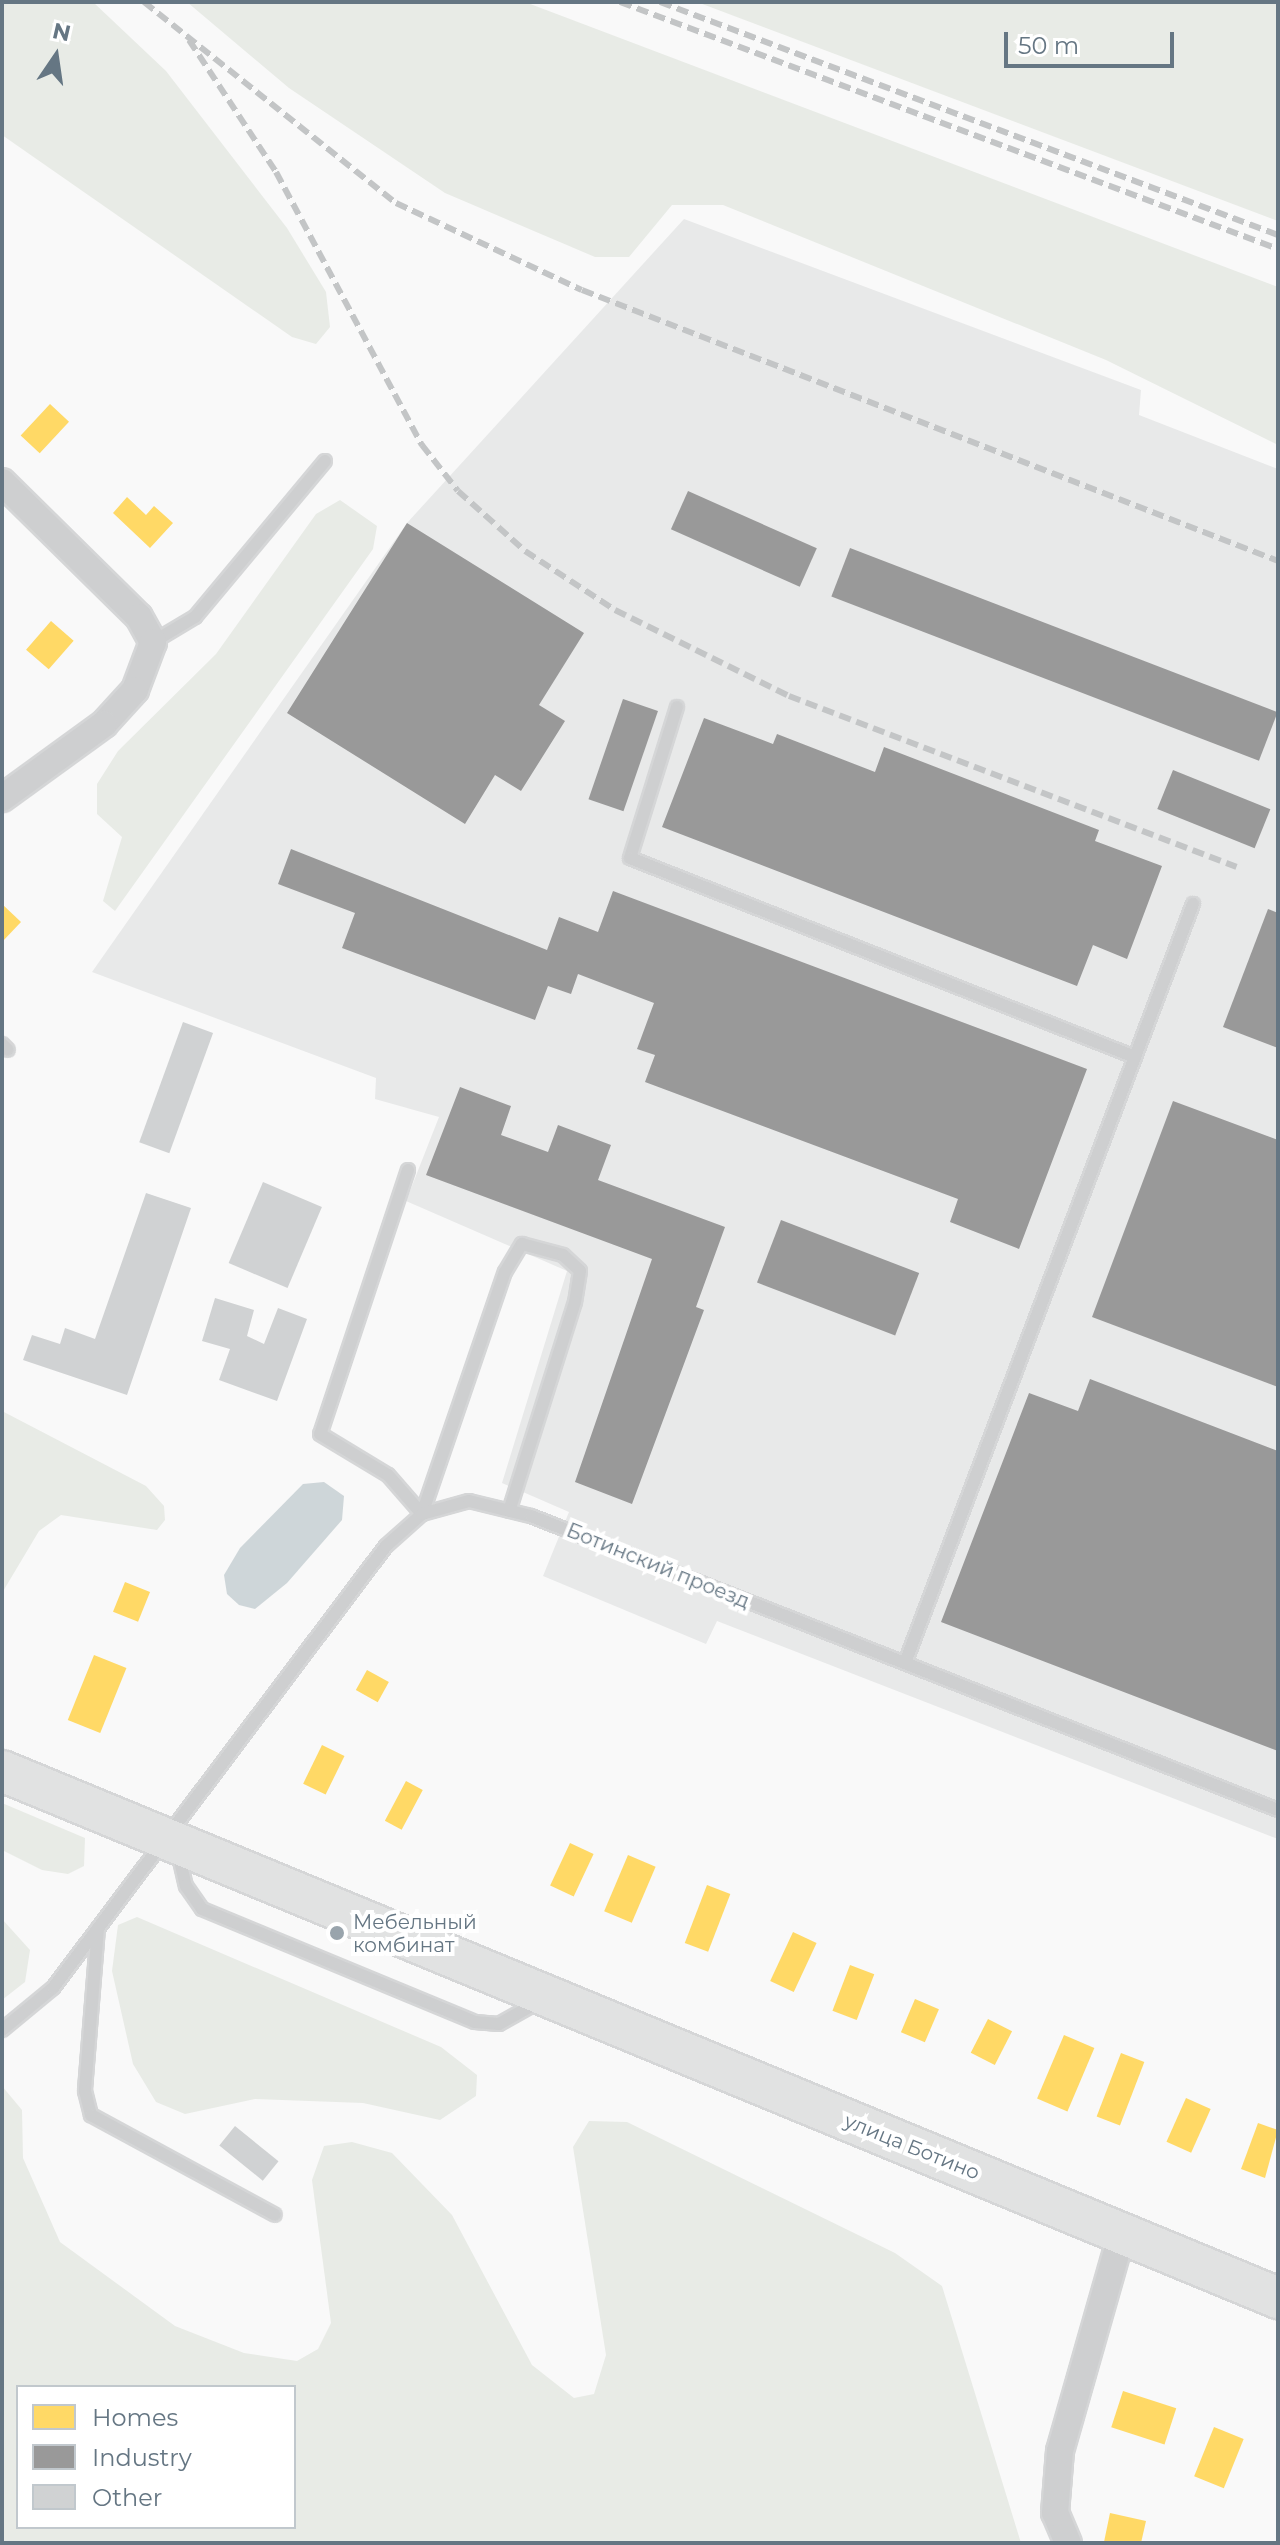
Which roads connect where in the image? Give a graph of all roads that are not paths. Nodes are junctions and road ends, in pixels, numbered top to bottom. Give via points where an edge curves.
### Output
1 (325, 461) dead end
2 (2, 482) edge
3 (153, 642) junction
4 (677, 707) dead end
5 (2, 798) edge
6 (1193, 904) dead end
7 (1135, 1057) junction
8 (408, 1170) dead end
9 (509, 1511) junction
10 (422, 1514) junction
11 (905, 1663) junction
12 (2, 1771) edge
13 (1278, 1810) edge
14 (169, 1842) junction
15 (98, 1925) junction
16 (546, 1997) junction
17 (2, 2030) edge
18 (275, 2215) dead end
19 (1122, 2233) junction
20 (1278, 2298) edge
21 (1068, 2543) edge

1 - 3 lane via 195,617
2 - 3 street via 139,617
3 - 5 street via 135,690 104,724
4 - 7 lane via 630,858
6 - 7 lane
7 - 11 lane
8 - 10 lane via 320,1434 388,1475
9 - 10 lane, Ботинский проезд via 469,1501
9 - 10 lane via 580,1271 563,1255 522,1244
9 - 11 lane, Ботинский проезд
10 - 14 lane, Ботинский проезд via 386,1546
11 - 13 lane, Ботинский проезд
12 - 14 main road, улица Ботино
14 - 15 lane, Ботинский проезд
14 - 16 main road, улица Ботино
14 - 16 lane via 186,1886 202,1909 475,2022 499,2024
15 - 17 lane, Ботинский проезд via 53,1988
15 - 18 lane via 85,2091 91,2115
16 - 19 main road, улица Ботино
19 - 20 main road, улица Ботино
19 - 21 street via 1060,2451 1055,2513

